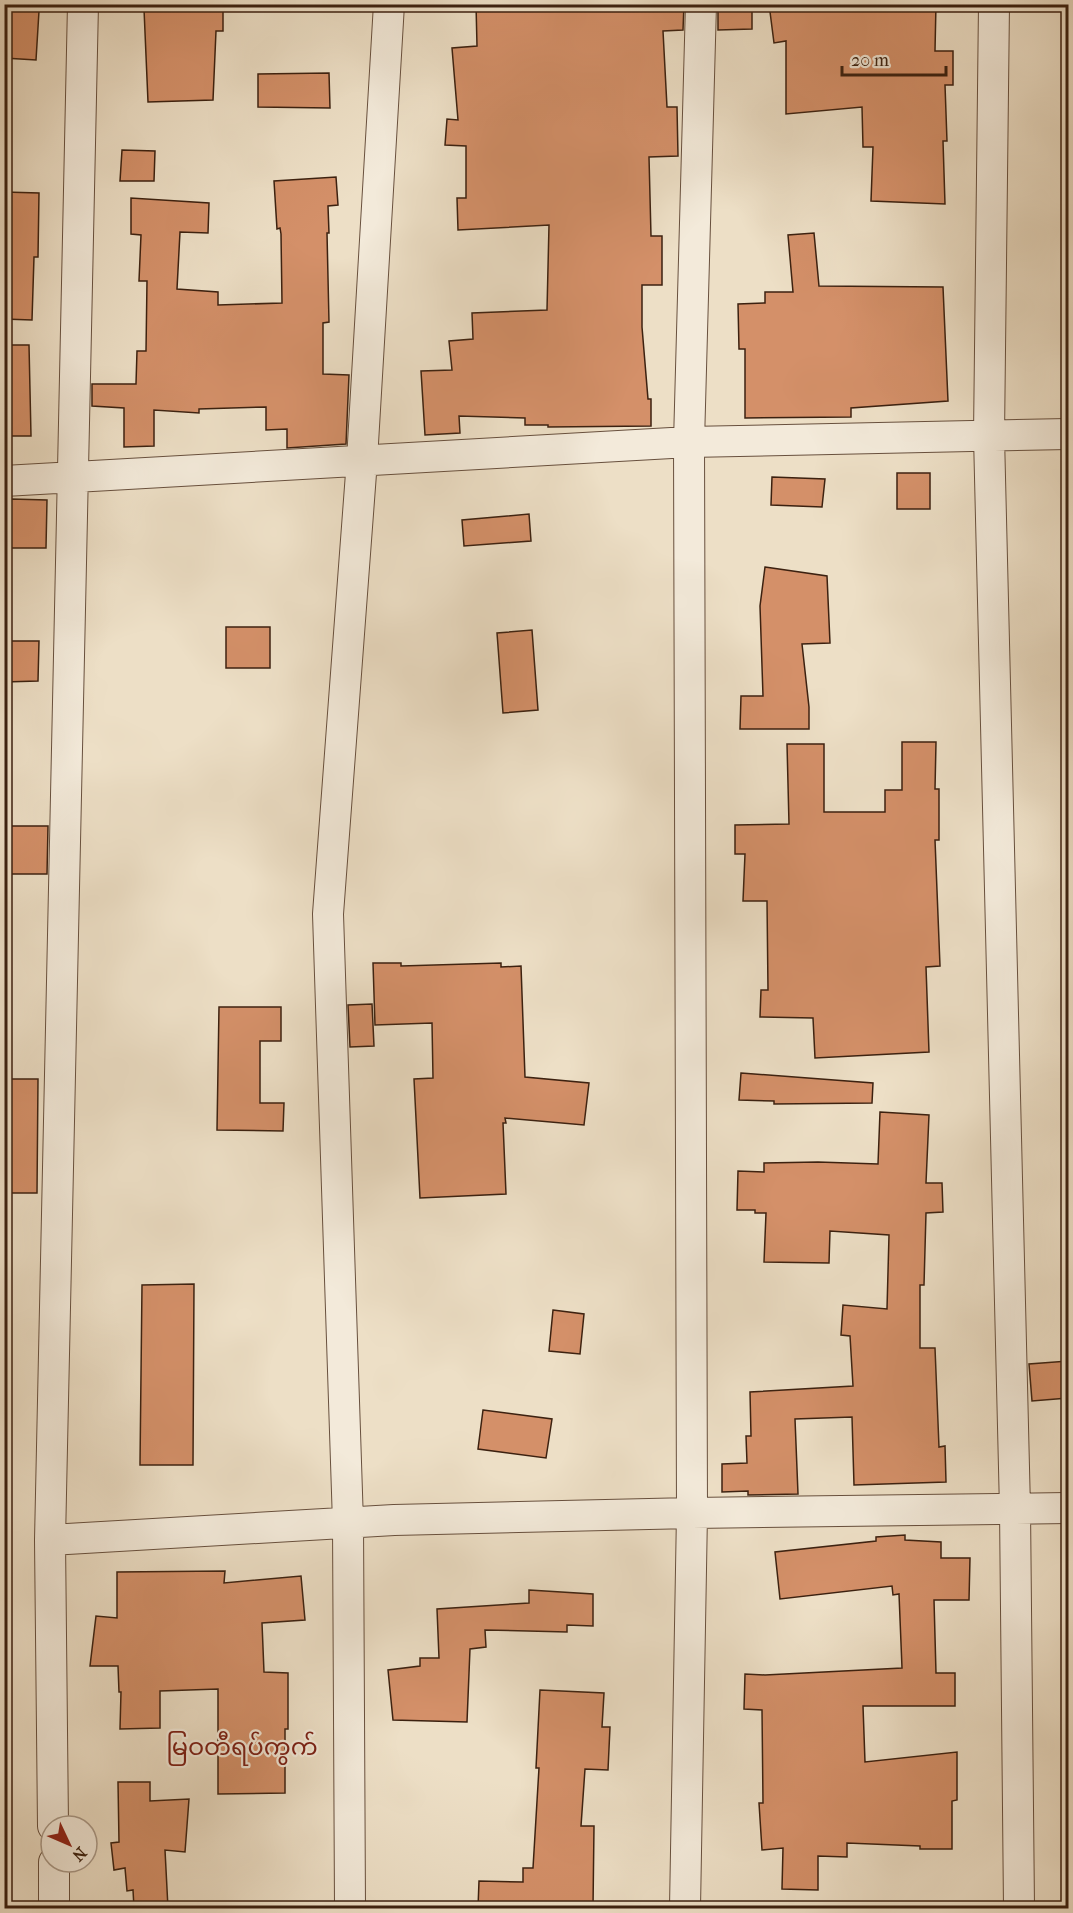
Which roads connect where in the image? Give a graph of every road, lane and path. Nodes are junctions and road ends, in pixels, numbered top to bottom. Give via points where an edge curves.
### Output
1 (83, 4) edge
2 (388, 4) edge
3 (701, 4) edge
4 (994, 4) edge
5 (1068, 435) edge
6 (989, 436) junction
7 (689, 442) junction
8 (362, 460) junction
9 (72, 476) junction
10 (4, 481) edge
11 (1068, 1508) edge
12 (1015, 1509) junction
13 (692, 1513) junction
14 (348, 1523) junction
15 (50, 1540) junction
16 (53, 1814) edge
17 (54, 1874) edge
18 (54, 1908) edge
19 (350, 1908) edge
20 (685, 1908) edge
21 (1019, 1908) edge

1 - 9 street
2 - 8 street
3 - 7 street
4 - 6 street
5 - 6 street
6 - 7 street
6 - 12 street
7 - 8 street
7 - 13 street
8 - 9 street
8 - 14 street via 328,914
9 - 10 street
9 - 15 street
11 - 12 street
12 - 13 street
12 - 21 street
13 - 14 street
13 - 20 street
14 - 15 street
14 - 19 street
15 - 16 street
17 - 18 street

